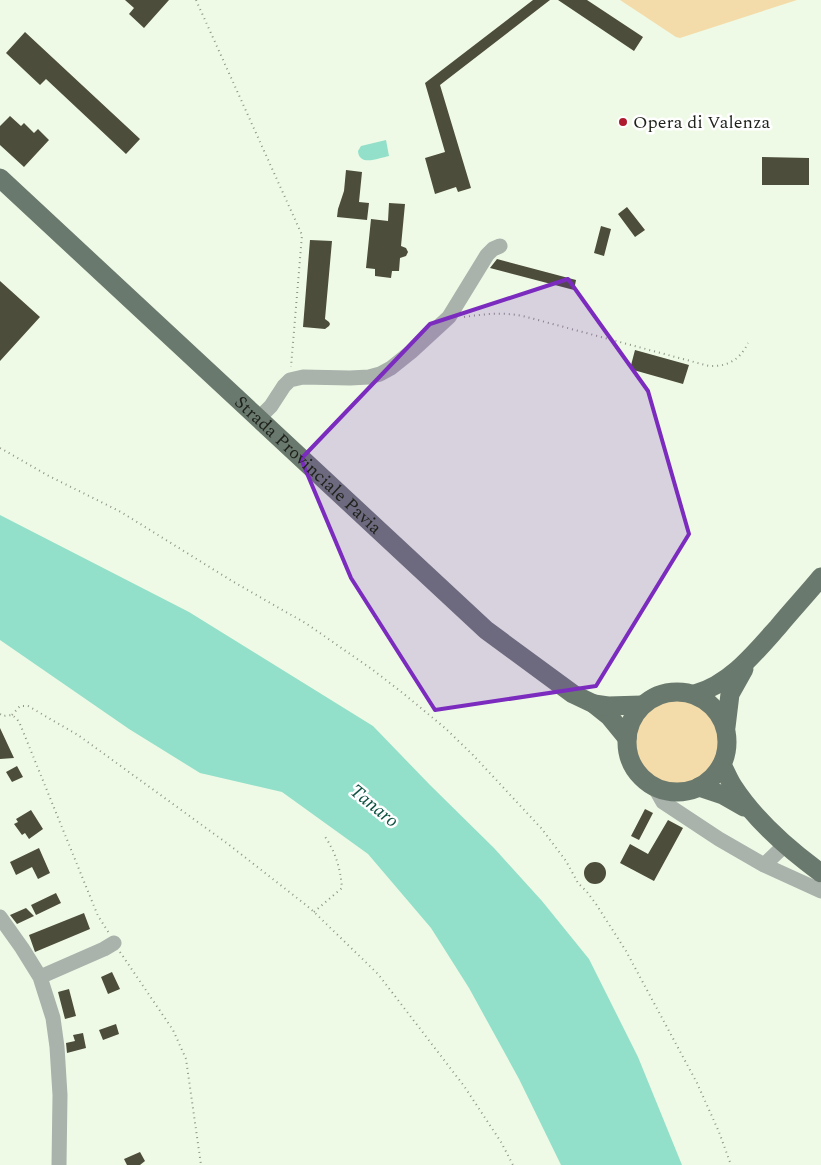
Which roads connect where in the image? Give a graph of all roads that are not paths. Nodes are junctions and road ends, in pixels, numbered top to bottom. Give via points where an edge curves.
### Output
1 (0, 178) edge
2 (500, 246) dead end
3 (258, 419) junction
4 (821, 577) edge
5 (750, 659) junction
6 (695, 694) junction
7 (594, 704) junction
8 (642, 705) junction
9 (726, 727) junction
10 (627, 738) junction
11 (722, 765) junction
12 (699, 787) junction
13 (655, 788) junction
14 (750, 810) junction
15 (785, 845) junction
16 (764, 865) junction
17 (821, 873) edge
18 (821, 891) edge
19 (0, 917) edge
20 (114, 943) dead end
21 (40, 977) junction
22 (59, 1165) edge

1 - 3 main road, Strada Provinciale Pavia
2 - 3 street via 487,255 446,322 400,361 369,377 327,376 290,380
3 - 7 main road, Strada Provinciale Pavia via 486,630 573,694
4 - 5 main road
5 - 6 main road via 718,685
5 - 9 main road via 730,694
6 - 8 main road via 667,692
6 - 9 main road via 719,713
7 - 8 main road
7 - 10 main road, Strada Provinciale Pavia
8 - 10 main road via 634,715
9 - 11 main road via 727,753
10 - 13 main road via 633,767
11 - 12 main road via 713,778
11 - 14 main road
12 - 13 main road via 685,792
12 - 14 main road via 723,795
13 - 16 street via 663,802
14 - 15 main road
15 - 16 street
15 - 17 main road
16 - 18 street
19 - 21 street
20 - 21 street
21 - 22 street via 53,1018 57,1047

